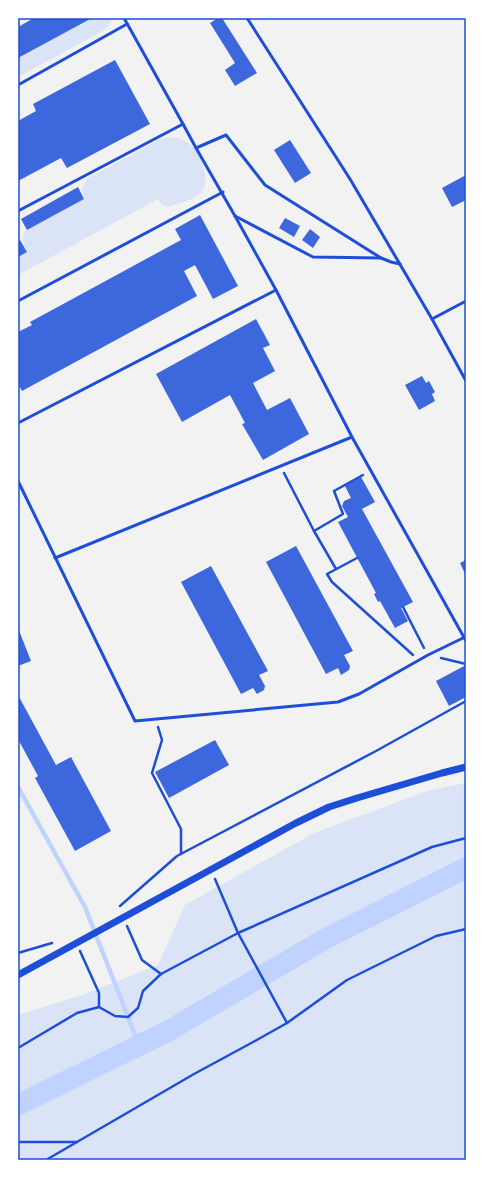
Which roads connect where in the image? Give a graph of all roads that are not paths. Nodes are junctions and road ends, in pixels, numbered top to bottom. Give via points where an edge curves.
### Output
1 (124, 18) edge
2 (247, 18) edge
3 (127, 24) junction
4 (18, 85) edge
5 (183, 124) junction
6 (196, 148) junction
7 (223, 192) junction
8 (18, 211) edge
9 (235, 216) junction
10 (381, 258) junction
11 (400, 264) junction
12 (276, 290) junction
13 (18, 301) edge
14 (466, 301) edge
15 (432, 319) junction
16 (466, 381) edge
17 (18, 423) edge
18 (352, 437) junction
19 (18, 481) edge
20 (55, 558) junction
21 (463, 638) junction
22 (466, 641) edge
23 (466, 767) edge
24 (18, 975) edge

1 - 3 lane
2 - 11 lane via 350,179
3 - 4 lane
3 - 5 lane
5 - 6 lane
5 - 8 lane
6 - 7 lane
6 - 10 lane via 226,135 265,185
7 - 9 lane
7 - 13 lane
9 - 10 lane via 313,257
9 - 12 lane
10 - 11 lane
11 - 15 lane
12 - 17 lane
12 - 18 lane
14 - 15 lane
15 - 16 lane
18 - 20 lane
18 - 21 lane
19 - 20 lane
20 - 21 lane via 135,721 338,702 359,694
21 - 22 lane
23 - 24 street via 329,807

